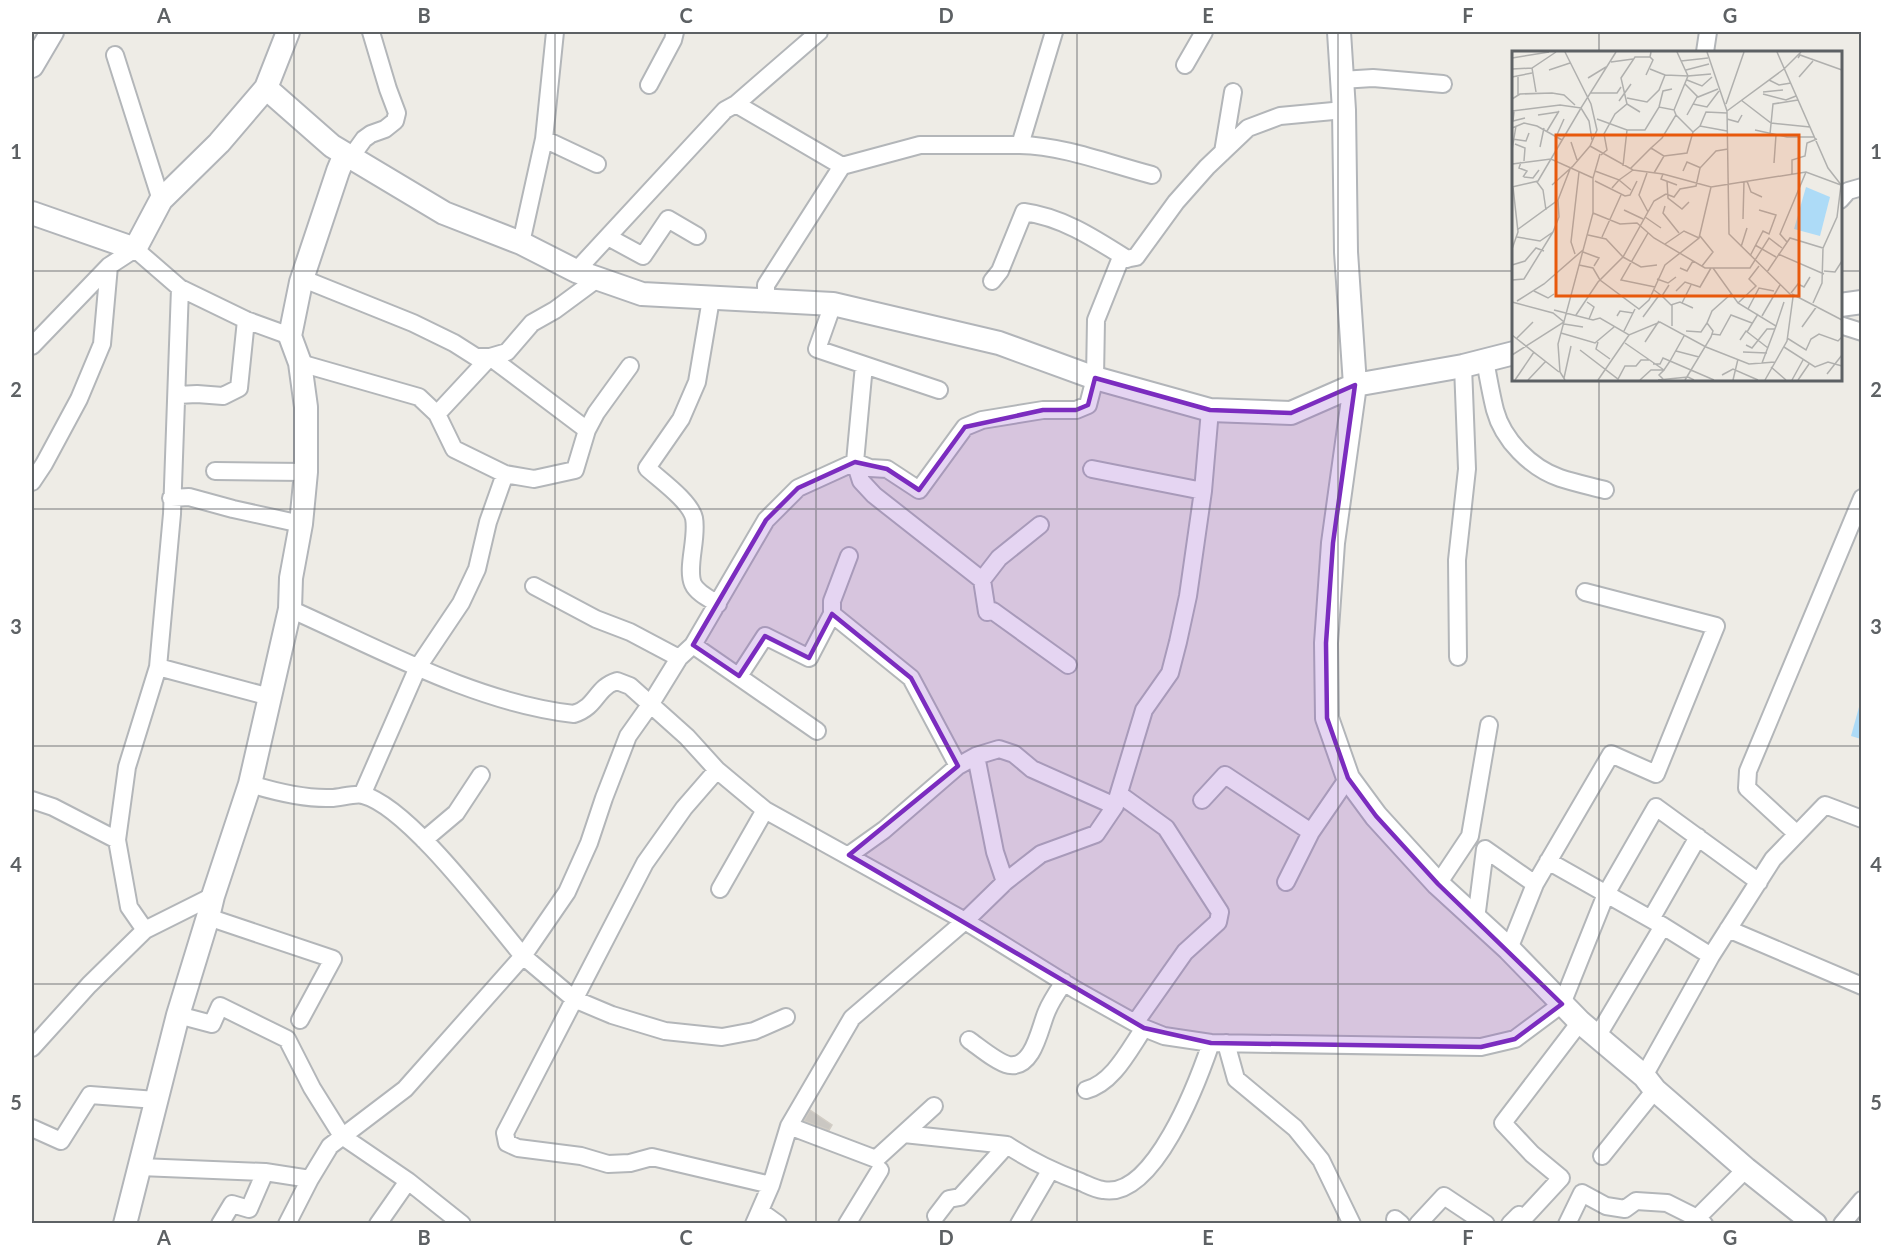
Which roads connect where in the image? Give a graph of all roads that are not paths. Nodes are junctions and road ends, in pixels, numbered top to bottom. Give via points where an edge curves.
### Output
1 (276, 32) edge
2 (288, 32) edge
3 (371, 32) edge
4 (555, 32) edge
5 (675, 32) edge
6 (819, 32) edge
7 (1054, 32) edge
8 (1204, 32) edge
9 (1339, 32) edge
10 (1708, 32) edge
11 (42, 37) edge
12 (1705, 51) edge
13 (115, 55) dead end
14 (278, 55) junction
15 (1185, 65) dead end
16 (32, 66) edge
17 (1341, 80) junction
18 (1443, 84) dead end
19 (649, 85) dead end
20 (266, 88) junction
21 (1233, 92) dead end
22 (736, 104) junction
23 (1344, 110) junction
24 (544, 139) junction
25 (1020, 145) junction
26 (1222, 152) junction
27 (348, 155) junction
28 (597, 164) dead end
29 (842, 166) junction
30 (1152, 175) dead end
31 (1862, 187) edge
32 (1842, 198) edge
33 (161, 200) junction
34 (32, 213) edge
35 (698, 236) dead end
36 (608, 237) junction
37 (521, 243) junction
38 (135, 249) junction
39 (1127, 259) junction
40 (109, 266) junction
41 (586, 275) junction
42 (992, 281) dead end
43 (301, 282) junction
44 (180, 288) junction
45 (711, 299) junction
46 (765, 301) junction
47 (833, 304) junction
48 (1845, 306) edge
49 (246, 320) junction
50 (1862, 332) edge
51 (290, 336) junction
52 (32, 346) edge
53 (1512, 353) edge
54 (490, 357) junction
55 (1485, 360) junction
56 (300, 363) junction
57 (864, 365) junction
58 (630, 366) dead end
59 (1463, 366) junction
60 (1095, 378) junction
61 (1355, 385) junction
62 (939, 390) dead end
63 (177, 395) junction
64 (1210, 410) junction
65 (437, 414) junction
66 (587, 430) junction
67 (855, 462) junction
68 (1092, 469) dead end
69 (214, 471) dead end
70 (306, 472) junction
71 (505, 474) junction
72 (32, 482) edge
73 (1605, 490) dead end
74 (1203, 491) junction
75 (171, 498) junction
76 (1862, 498) edge
77 (301, 524) junction
78 (1040, 525) dead end
79 (849, 556) dead end
80 (982, 580) junction
81 (534, 586) dead end
82 (1585, 592) dead end
83 (718, 604) junction
84 (290, 609) junction
85 (832, 614) junction
86 (693, 645) junction
87 (1458, 657) dead end
88 (679, 658) junction
89 (1068, 665) dead end
90 (158, 667) junction
91 (418, 667) junction
92 (739, 676) junction
93 (270, 696) junction
94 (650, 705) junction
95 (1489, 725) dead end
96 (817, 731) dead end
97 (976, 756) junction
98 (958, 766) junction
99 (717, 770) junction
100 (481, 775) dead end
101 (1348, 778) junction
102 (250, 784) junction
103 (362, 795) junction
104 (32, 800) edge
105 (1117, 800) junction
106 (1202, 800) dead end
107 (765, 810) junction
108 (1862, 819) edge
109 (1311, 831) junction
110 (1797, 834) junction
111 (1698, 837) junction
112 (117, 840) junction
113 (424, 840) junction
114 (849, 855) junction
115 (1548, 861) junction
116 (1005, 882) junction
117 (1286, 882) dead end
118 (1759, 882) junction
119 (1535, 884) junction
120 (1438, 885) junction
121 (720, 889) dead end
122 (1606, 894) junction
123 (211, 907) junction
124 (1476, 919) junction
125 (965, 921) junction
126 (1657, 922) junction
127 (1728, 929) junction
128 (145, 930) junction
129 (1509, 949) junction
130 (523, 956) junction
131 (1710, 956) junction
132 (1064, 982) junction
133 (1862, 986) edge
134 (574, 999) junction
135 (1562, 1004) junction
136 (178, 1015) junction
137 (786, 1017) dead end
138 (300, 1020) dead end
139 (1140, 1025) junction
140 (1588, 1030) junction
141 (969, 1040) dead end
142 (1219, 1043) junction
143 (32, 1048) edge
144 (1650, 1083) junction
145 (1086, 1090) dead end
146 (156, 1100) junction
147 (934, 1106) dead end
148 (789, 1126) junction
149 (32, 1128) edge
150 (904, 1134) junction
151 (342, 1136) junction
152 (1007, 1145) junction
153 (1602, 1156) dead end
154 (140, 1167) junction
155 (1746, 1169) junction
156 (880, 1170) dead end
157 (1050, 1171) junction
158 (265, 1172) junction
159 (310, 1179) junction
160 (408, 1181) junction
161 (771, 1185) junction
162 (1862, 1200) edge
163 (936, 1216) dead end
164 (757, 1217) edge
165 (1701, 1221) edge
166 (125, 1224) edge
167 (220, 1224) edge
168 (287, 1224) edge
169 (378, 1224) edge
170 (462, 1224) edge
171 (778, 1224) edge
172 (847, 1224) edge
173 (1019, 1224) edge
174 (1352, 1224) edge
175 (1418, 1224) edge
176 (1486, 1224) edge
177 (1510, 1224) edge
178 (1567, 1224) edge
179 (1815, 1224) edge
180 (1842, 1224) edge

1 - 14 street
2 - 14 street
3 - 27 street via 397,113 395,121 364,139
4 - 24 street
5 - 19 street
6 - 22 street
7 - 25 street
8 - 15 street
9 - 17 street
10 - 12 street
11 - 16 street
13 - 33 street
14 - 20 street
17 - 18 street via 1373,78
17 - 23 street
20 - 27 street via 332,146
20 - 33 street via 219,143
21 - 26 street
22 - 29 street
22 - 36 street via 725,110
23 - 26 street via 1280,116 1248,128
23 - 61 street via 1346,252
24 - 28 street
24 - 37 street
25 - 29 street via 920,145
25 - 30 street via 1041,145
26 - 39 street via 1176,202 1136,257
27 - 37 street via 444,213
27 - 43 street via 338,171
29 - 46 street via 766,285
31 - 32 street via 1848,191
33 - 38 street
34 - 38 street
35 - 36 street via 668,219 642,256
36 - 41 street
37 - 41 street
38 - 40 street
38 - 44 street
39 - 42 street via 1060,221 1024,212 1000,271
39 - 60 street via 1120,260 1096,320
40 - 52 street
40 - 72 street via 102,344 79,399
41 - 45 street via 642,294
41 - 54 street via 555,310 532,322 507,352
43 - 51 street
43 - 54 street via 311,282 414,323 476,357
44 - 49 street
44 - 63 street
45 - 46 street
45 - 83 street via 697,382 681,419 646,468 686,503 694,517 693,584
46 - 47 street
47 - 57 street via 817,349
47 - 60 street via 999,343
48 - 50 street
49 - 51 street
49 - 63 street via 239,388 223,396
51 - 56 street
53 - 55 street
54 - 65 street
54 - 66 street
55 - 59 street
55 - 73 street via 1496,412 1506,435 1520,452 1558,477
56 - 65 street via 418,397
56 - 70 street via 306,407
57 - 62 street
57 - 67 street
58 - 66 street
59 - 61 street
59 - 87 street via 1467,469 1457,560
60 - 64 street
60 - 67 street via 1088,405 1076,410 1043,410 965,426 919,490 887,469
61 - 64 street via 1291,413
61 - 101 street via 1333,543 1326,643 1327,718
63 - 75 street
64 - 74 street
65 - 71 street via 454,449
66 - 71 street via 575,470 534,479
67 - 80 street via 861,481 874,495
67 - 83 street via 798,488 766,520
68 - 74 street
69 - 70 street
70 - 77 street
71 - 91 street via 477,569 461,603
74 - 105 street via 1188,596 1170,673 1144,710
75 - 77 street via 189,497
75 - 90 street
76 - 110 street via 1748,771 1747,788
77 - 84 street
78 - 80 street via 999,558
79 - 85 street via 832,601
80 - 89 street via 987,612 993,611
81 - 88 street
82 - 115 street via 1716,626 1656,774 1611,754
83 - 86 street
84 - 91 street
84 - 93 street
85 - 92 street via 808,658 765,636
85 - 98 street via 911,678
86 - 88 street
86 - 92 street
88 - 94 street
90 - 93 street
90 - 112 street via 127,766
91 - 94 street via 496,699 557,712 574,714 587,710 606,685 617,681 630,686
91 - 103 street
92 - 96 street
93 - 102 street
94 - 99 street
94 - 130 street via 628,736 567,892
95 - 120 street via 1470,836
97 - 98 street
97 - 105 street via 999,749 1014,754 1032,769
97 - 116 street via 994,852
98 - 114 street
99 - 107 street
99 - 134 street via 645,863
100 - 113 street via 456,813
101 - 109 street
101 - 120 street via 1376,816
102 - 103 street via 280,793 329,798
102 - 123 street
103 - 113 street via 393,811
104 - 112 street
105 - 116 street via 1096,834 1041,854
105 - 139 street via 1166,828 1220,912 1218,921 1185,952
106 - 109 street via 1225,775
107 - 114 street
107 - 121 street
108 - 110 street via 1825,805
109 - 117 street
110 - 118 street via 1773,859
111 - 118 street
111 - 122 street via 1656,807
111 - 126 street
112 - 128 street via 129,907
113 - 130 street
114 - 125 street
115 - 119 street
115 - 122 street
116 - 125 street
118 - 127 street
119 - 124 street via 1485,849
119 - 129 street
120 - 124 street
122 - 126 street
122 - 135 street
123 - 128 street
123 - 136 street
123 - 138 street via 333,959
124 - 129 street
125 - 132 street
125 - 148 street via 852,1018
126 - 131 street
126 - 140 street
127 - 131 street
127 - 133 street
128 - 143 street
129 - 135 street
130 - 134 street
130 - 151 street via 405,1089
131 - 144 street
132 - 139 street
132 - 141 street via 1047,1011 1036,1044 1019,1063 1010,1065
134 - 137 street via 664,1031 722,1037 754,1031
134 - 161 street via 511,1120 505,1133 507,1143 608,1164 652,1157
135 - 140 street
135 - 142 street via 1515,1039 1481,1047
136 - 146 street
136 - 151 street via 212,1024 220,1006 287,1039
139 - 142 street via 1164,1036
139 - 145 street via 1116,1069
140 - 144 street
140 - 177 street via 1503,1124 1562,1178 1524,1218 1519,1215
142 - 157 street via 1174,1132 1139,1177 1123,1189 1104,1191
142 - 174 street via 1236,1079 1295,1128 1321,1160
144 - 153 street
144 - 155 street
146 - 149 street via 90,1095 61,1141
146 - 154 street
147 - 150 street
148 - 150 street via 876,1159
148 - 161 street
150 - 152 street
151 - 159 street via 330,1146
151 - 160 street
152 - 157 street
152 - 163 street via 960,1197 949,1199
154 - 158 street
154 - 166 street
155 - 165 street
155 - 179 street
156 - 172 street
157 - 173 street
158 - 159 street
158 - 167 street via 249,1209 232,1204
159 - 168 street
160 - 169 street
160 - 170 street
161 - 164 street
162 - 180 street
164 - 171 street
165 - 178 street via 1667,1203 1636,1201 1625,1209 1606,1206 1582,1193
175 - 176 street via 1444,1196

